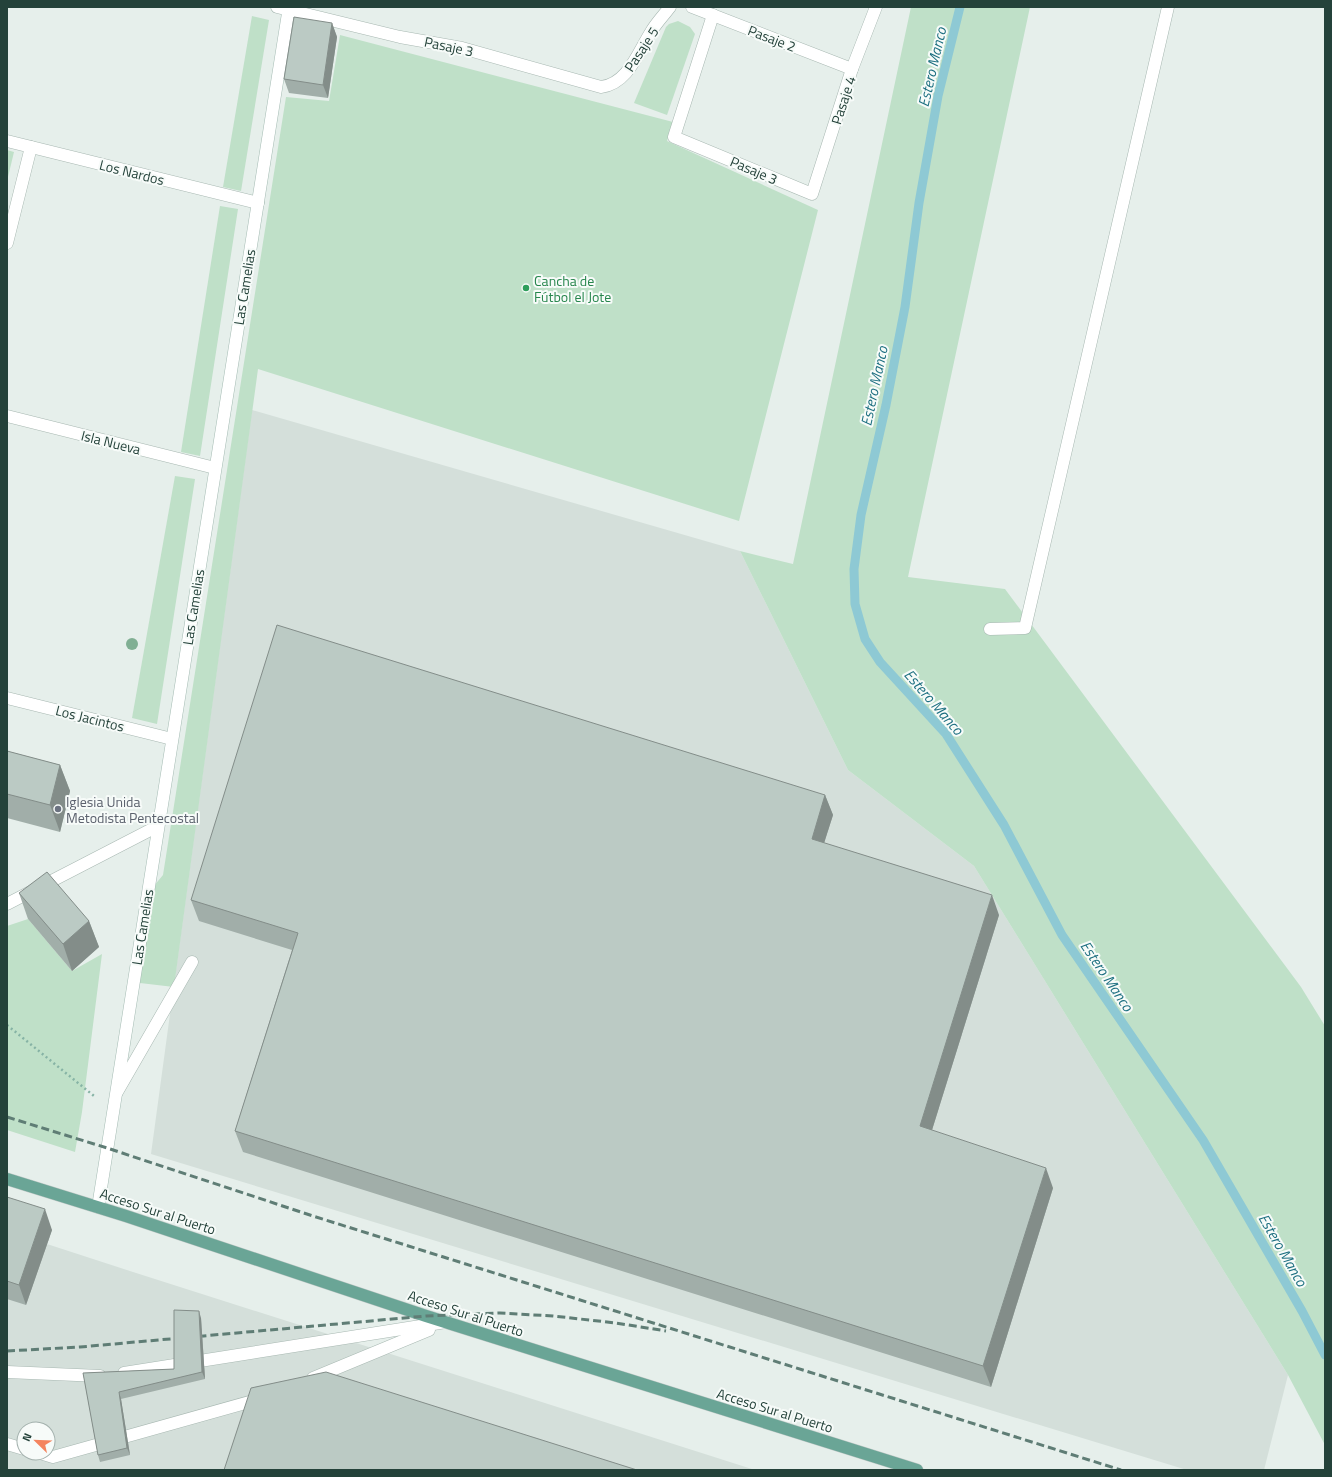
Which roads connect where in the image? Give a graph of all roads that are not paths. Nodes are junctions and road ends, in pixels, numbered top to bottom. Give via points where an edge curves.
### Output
1 (670, 7) edge
2 (692, 7) edge
3 (876, 7) edge
4 (1168, 7) edge
5 (285, 8) edge
6 (713, 15) junction
7 (852, 69) junction
8 (608, 87) joint
9 (7, 141) edge
10 (31, 147) junction
11 (812, 194) joint
12 (258, 203) junction
13 (10, 220) edge
14 (7, 244) edge
15 (7, 416) edge
16 (215, 468) junction
17 (990, 629) dead end
18 (7, 698) edge
19 (172, 739) junction
20 (158, 826) junction
21 (7, 904) edge
22 (192, 962) dead end
23 (116, 1092) junction
24 (7, 1179) edge
25 (98, 1207) junction
26 (446, 1322) junction
27 (7, 1372) edge
28 (302, 1383) edge
29 (273, 1395) edge
30 (56, 1456) edge
31 (917, 1470) edge

1 - 8 street, Pasaje 5 via 652,30 624,75
2 - 6 street, Pasaje 2
3 - 7 street, Pasaje 4
4 - 17 street via 1025,628
5 - 8 street, Pasaje 3 via 400,37 462,48 593,86
5 - 12 street, Las Camelias
6 - 7 street, Pasaje 2
6 - 11 street, Pasaje 3 via 674,137
7 - 11 street, Pasaje 4
9 - 10 street, Los Nardos
10 - 12 street, Los Nardos
10 - 13 street
12 - 16 street, Las Camelias
13 - 14 street
15 - 16 street, Isla Nueva
16 - 19 street, Las Camelias
18 - 19 street, Los Jacintos
19 - 20 street, Las Camelias
20 - 21 street
20 - 23 street, Las Camelias
22 - 23 street
23 - 25 street, Las Camelias
24 - 25 main road, Acceso Sur al Puerto
25 - 26 main road, Acceso Sur al Puerto
26 - 27 street via 99,1377
26 - 28 street
26 - 31 main road, Acceso Sur al Puerto
29 - 30 street

